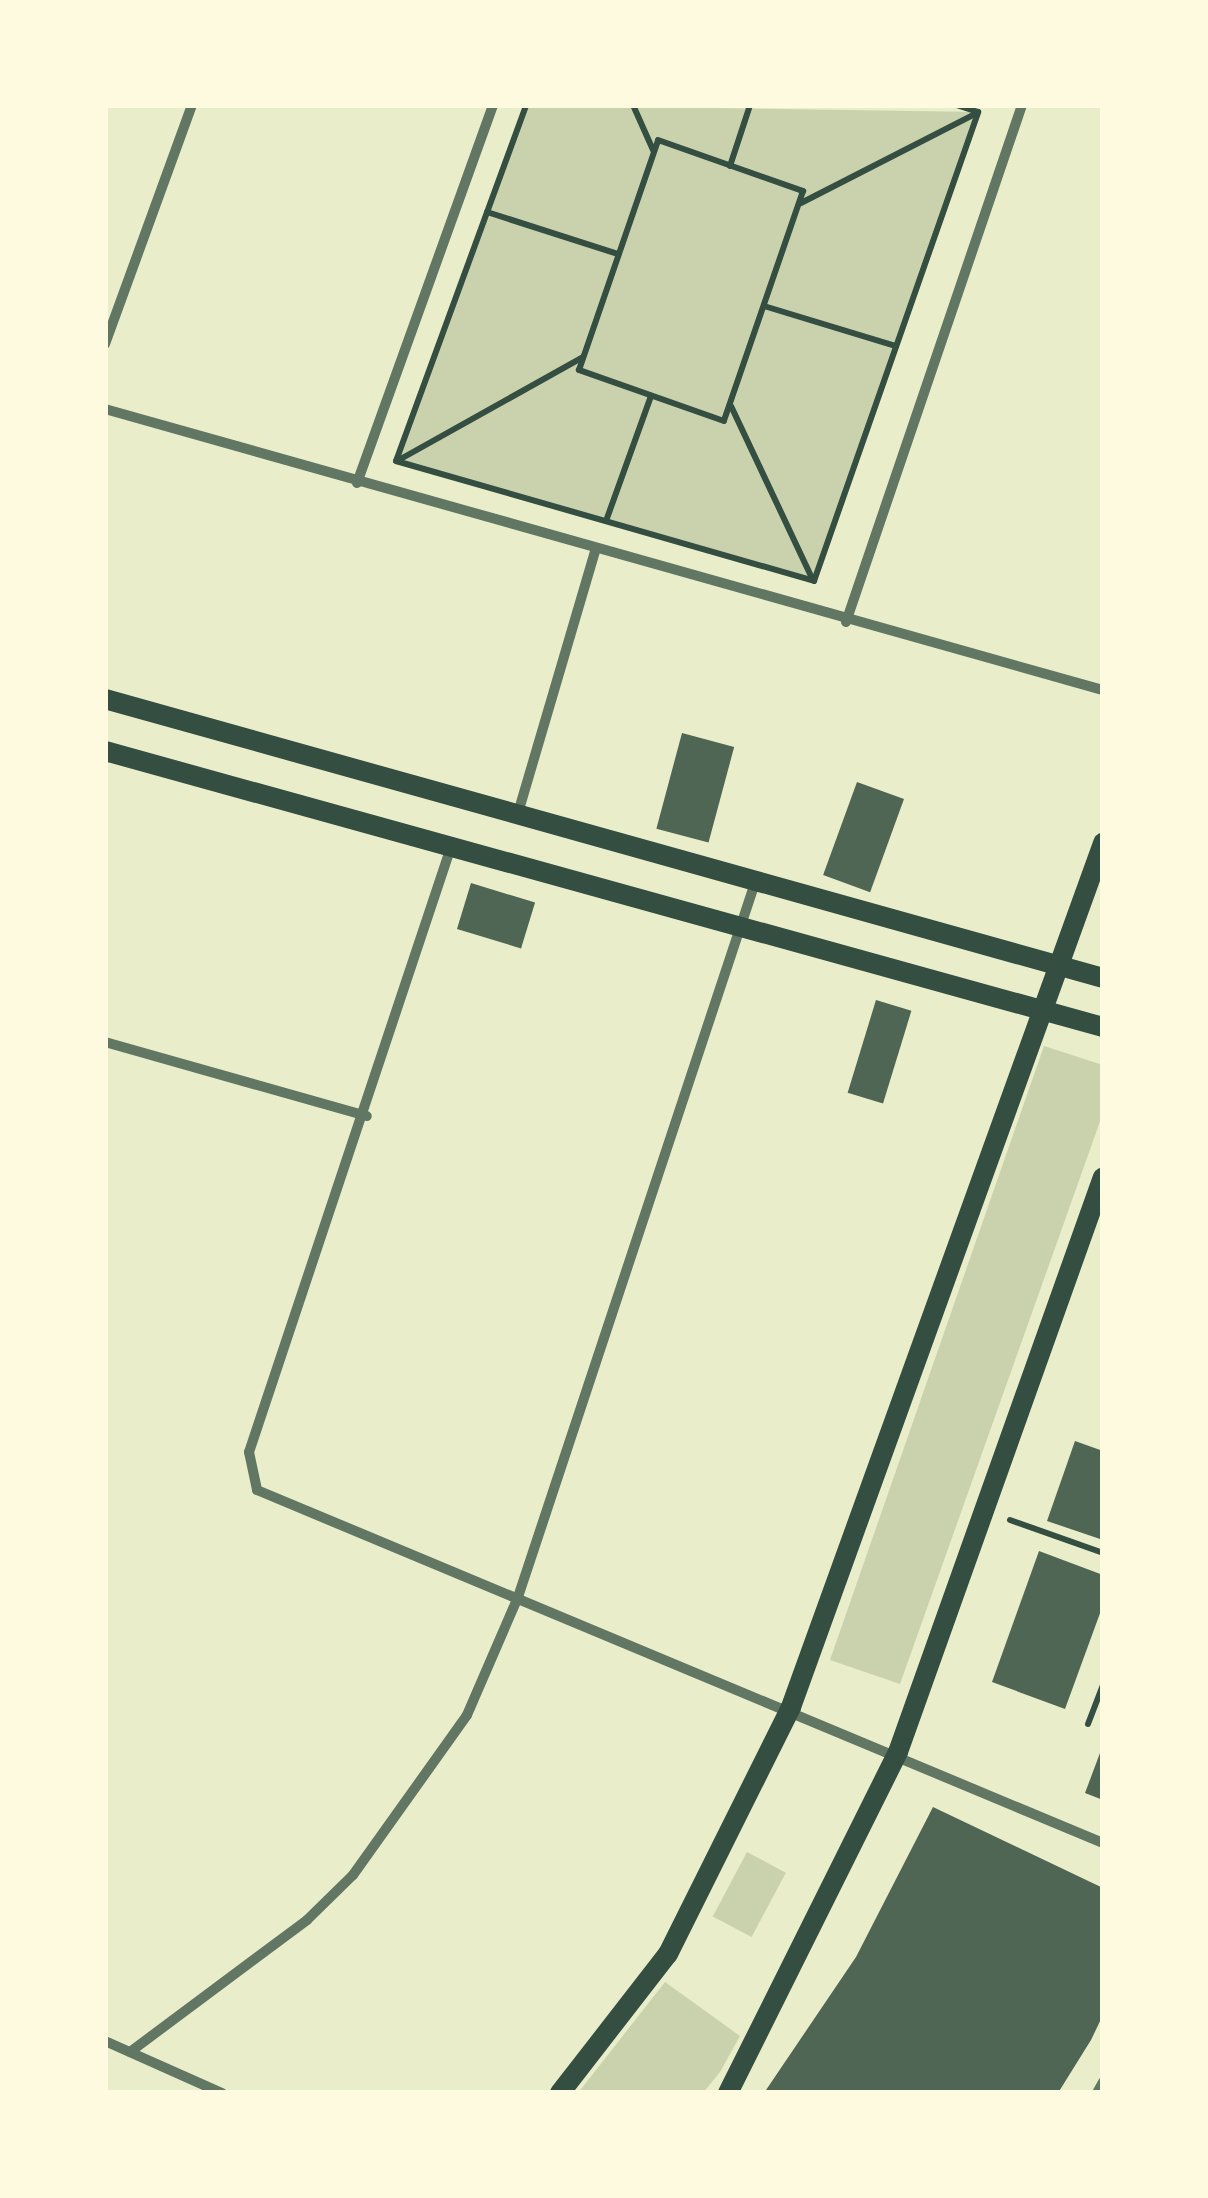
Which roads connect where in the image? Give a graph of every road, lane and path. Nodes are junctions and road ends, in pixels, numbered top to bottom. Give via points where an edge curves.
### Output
1 (192, 105) edge
2 (492, 105) edge
3 (526, 105) edge
4 (633, 105) edge
5 (750, 105) edge
6 (957, 105) edge
7 (1022, 105) edge
8 (978, 112) junction
9 (654, 152) junction
10 (730, 166) junction
11 (799, 204) junction
12 (487, 212) junction
13 (618, 254) junction
14 (764, 306) junction
15 (105, 344) edge
16 (896, 346) junction
17 (584, 356) junction
18 (651, 395) junction
19 (730, 404) junction
20 (105, 409) edge
21 (396, 461) junction
22 (357, 483) junction
23 (606, 522) junction
24 (595, 551) junction
25 (814, 581) junction
26 (846, 622) junction
27 (1103, 690) edge
28 (105, 699) edge
29 (105, 751) edge
30 (518, 812) junction
31 (453, 842) junction
32 (1103, 843) edge
33 (756, 879) junction
34 (740, 926) junction
35 (1058, 965) junction
36 (1103, 978) edge
37 (1042, 1010) junction
38 (1103, 1027) edge
39 (105, 1042) edge
40 (367, 1116) junction
41 (1103, 1178) edge
42 (986, 1510) junction
43 (1103, 1554) edge
44 (518, 1596) junction
45 (1103, 1685) edge
46 (791, 1706) junction
47 (1088, 1724) dead end
48 (898, 1752) junction
49 (1103, 1843) edge
50 (105, 2040) edge
51 (130, 2052) junction
52 (1103, 2082) edge
53 (222, 2093) edge
54 (560, 2093) edge
55 (728, 2093) edge
56 (1098, 2093) edge

1 - 15 street
2 - 22 street
3 - 12 path
4 - 9 path
5 - 10 path
6 - 8 path
7 - 26 street
8 - 11 path
8 - 16 path
9 - 10 path via 658,140
9 - 13 path
10 - 11 path via 804,191
11 - 14 path
12 - 13 path
12 - 21 path
13 - 17 path
14 - 16 path
14 - 19 path
16 - 25 path
17 - 18 path via 579,370
17 - 21 path
18 - 19 path via 724,421
18 - 23 path
19 - 25 path
20 - 22 street
21 - 23 path
22 - 24 street
23 - 25 path
24 - 26 street
24 - 30 street
26 - 27 street
28 - 30 main road
29 - 31 main road
30 - 33 main road
31 - 34 main road
31 - 40 street
32 - 35 main road
33 - 34 street
33 - 35 main road
34 - 37 main road
34 - 44 street
35 - 36 main road
35 - 37 main road
37 - 38 main road
37 - 46 main road
39 - 40 street
40 - 44 street via 249,1452 250,1479 279,1505
41 - 42 main road
42 - 43 path
42 - 48 main road
44 - 46 street
44 - 51 street via 467,1714 353,1875 307,1920
45 - 47 path
46 - 48 street
46 - 54 main road via 668,1954
48 - 49 street
48 - 55 main road
50 - 51 street
51 - 53 street
52 - 56 street

